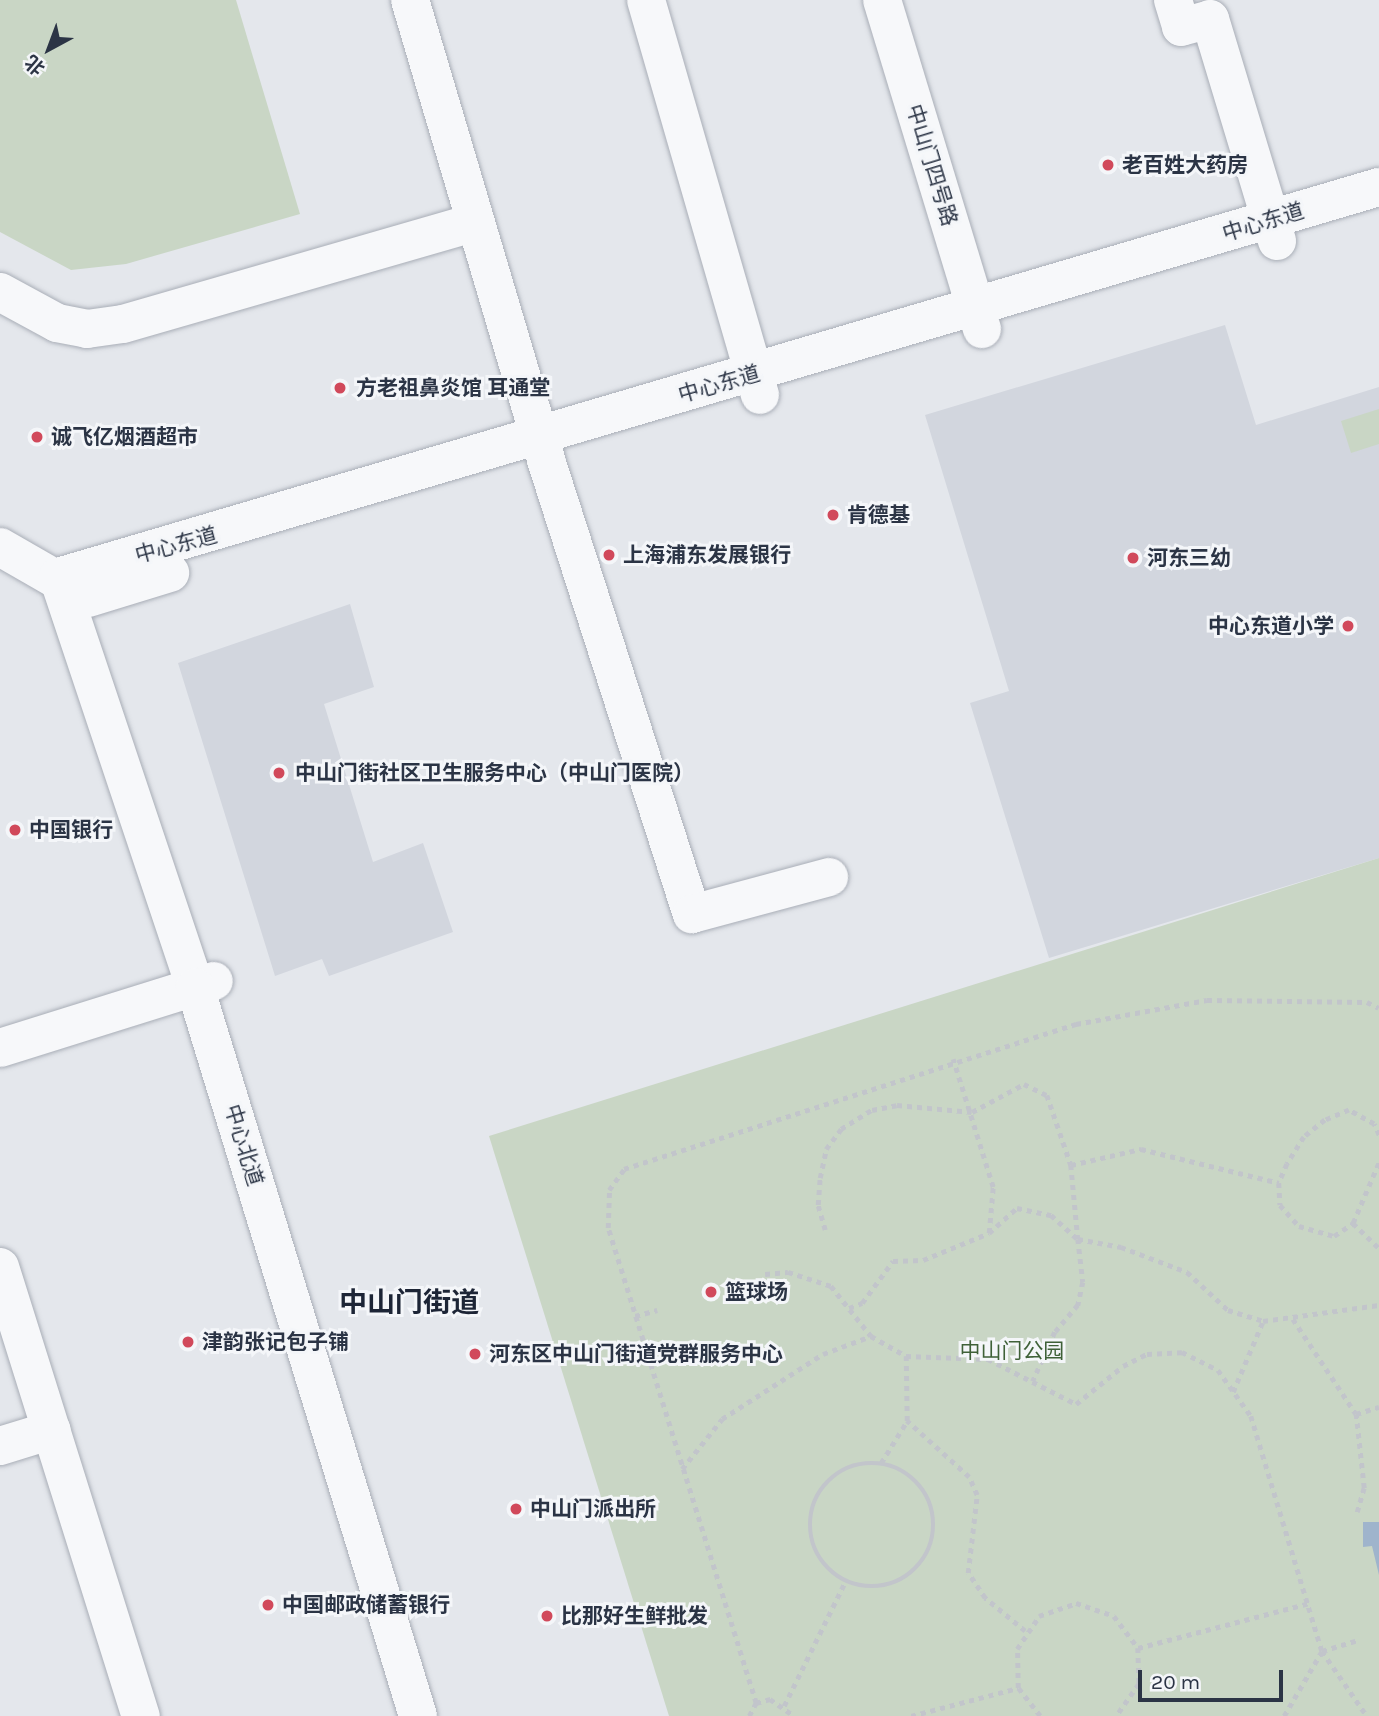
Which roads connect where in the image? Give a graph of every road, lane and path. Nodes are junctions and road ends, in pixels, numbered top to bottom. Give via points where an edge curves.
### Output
1 (410, 0) edge
2 (646, 0) edge
3 (882, 0) edge
4 (905, 0) edge
5 (1173, 0) edge
6 (1379, 187) edge
7 (1379, 208) edge
8 (474, 223) junction
9 (1273, 230) junction
10 (0, 292) edge
11 (989, 314) junction
12 (757, 385) junction
13 (542, 448) junction
14 (0, 547) edge
15 (73, 588) junction
16 (829, 877) dead end
17 (205, 984) junction
18 (1379, 1009) edge
19 (0, 1048) edge
20 (953, 1059) junction
21 (972, 1112) junction
22 (1379, 1135) edge
23 (1379, 1162) edge
24 (1071, 1165) junction
25 (1279, 1183) junction
26 (1353, 1223) junction
27 (825, 1230) dead end
28 (989, 1233) junction
29 (1078, 1239) junction
30 (1379, 1248) edge
31 (0, 1267) edge
32 (765, 1274) dead end
33 (1379, 1306) edge
34 (849, 1308) junction
35 (657, 1311) dead end
36 (635, 1316) junction
37 (1292, 1318) junction
38 (1263, 1321) junction
39 (872, 1336) junction
40 (12, 1347) edge
41 (906, 1356) junction
42 (1033, 1381) junction
43 (1233, 1393) junction
44 (1379, 1407) edge
45 (1356, 1414) junction
46 (907, 1421) junction
47 (52, 1430) junction
48 (0, 1446) edge
49 (881, 1463) junction
50 (682, 1469) junction
51 (1357, 1512) dead end
52 (845, 1582) junction
53 (1310, 1603) junction
54 (1026, 1631) junction
55 (1359, 1640) dead end
56 (1138, 1648) junction
57 (1322, 1651) junction
58 (1018, 1688) junction
59 (756, 1703) junction
60 (784, 1706) junction
61 (141, 1716) edge
62 (418, 1716) edge
63 (440, 1716) edge
64 (749, 1716) edge
65 (794, 1716) edge
66 (911, 1716) edge
67 (1040, 1716) edge
68 (1117, 1716) edge
69 (1284, 1716) edge
70 (1367, 1716) edge

1 - 8 street
2 - 12 street
3 - 11 street, 中山门四号路
4 - 11 street, 中山门四号路
5 - 9 street via 1181,27 1210,19
6 - 9 street, 中心东道
7 - 9 street, 中心东道
8 - 10 street via 123,324 87,329 57,323
8 - 13 street
9 - 11 street, 中心东道
11 - 12 street, 中心东道
12 - 13 street, 中心东道
13 - 15 street, 中心东道
13 - 16 street via 692,914
14 - 15 street
15 - 17 street, 中心北道
17 - 19 street
17 - 62 street, 中心北道
17 - 63 street, 中心北道
18 - 20 path via 1367,1002 1207,1000 1076,1024
20 - 21 path
20 - 36 path via 624,1169 606,1206
21 - 24 path via 1024,1084 1047,1095
21 - 27 path via 897,1105 872,1110 841,1129 826,1149 820,1178 818,1205
21 - 28 path via 993,1187
22 - 25 path via 1374,1124 1349,1110 1325,1120 1304,1137
23 - 26 path
24 - 25 path via 1141,1149
24 - 29 path
25 - 26 path via 1280,1205 1315,1235 1334,1236
26 - 30 path
28 - 29 path via 1017,1208 1051,1215
28 - 34 path via 923,1260 893,1261 862,1303
29 - 38 path via 1121,1247 1187,1272 1228,1310
29 - 42 path via 1083,1282 1078,1305 1055,1332
31 - 40 street
32 - 34 path via 788,1272 831,1286
33 - 37 path
34 - 39 path
35 - 36 path
36 - 50 path
37 - 38 path
37 - 45 path
38 - 43 path
39 - 41 path
39 - 50 path via 822,1354 757,1394 722,1419
40 - 47 street
41 - 42 path via 988,1359
41 - 46 path
42 - 43 path via 1076,1404 1123,1366 1170,1350 1218,1370
43 - 53 path via 1251,1416 1270,1463
44 - 45 path
45 - 51 path via 1364,1488
46 - 49 path
46 - 54 path via 969,1476 977,1495 968,1573 985,1598
47 - 48 street
47 - 61 street
49 - 52 path via 842,1470 827,1482 809,1517 817,1555
49 - 52 path via 916,1480 928,1496 934,1515 928,1553 902,1580 884,1587
50 - 59 path
52 - 60 path
53 - 56 path
53 - 57 path
54 - 56 path via 1039,1616 1076,1603 1114,1616
54 - 58 path via 1017,1649
55 - 57 path
56 - 68 path via 1139,1684
57 - 69 path
57 - 70 path
58 - 66 path
58 - 67 path
59 - 60 path via 770,1699
59 - 64 path
60 - 65 path

